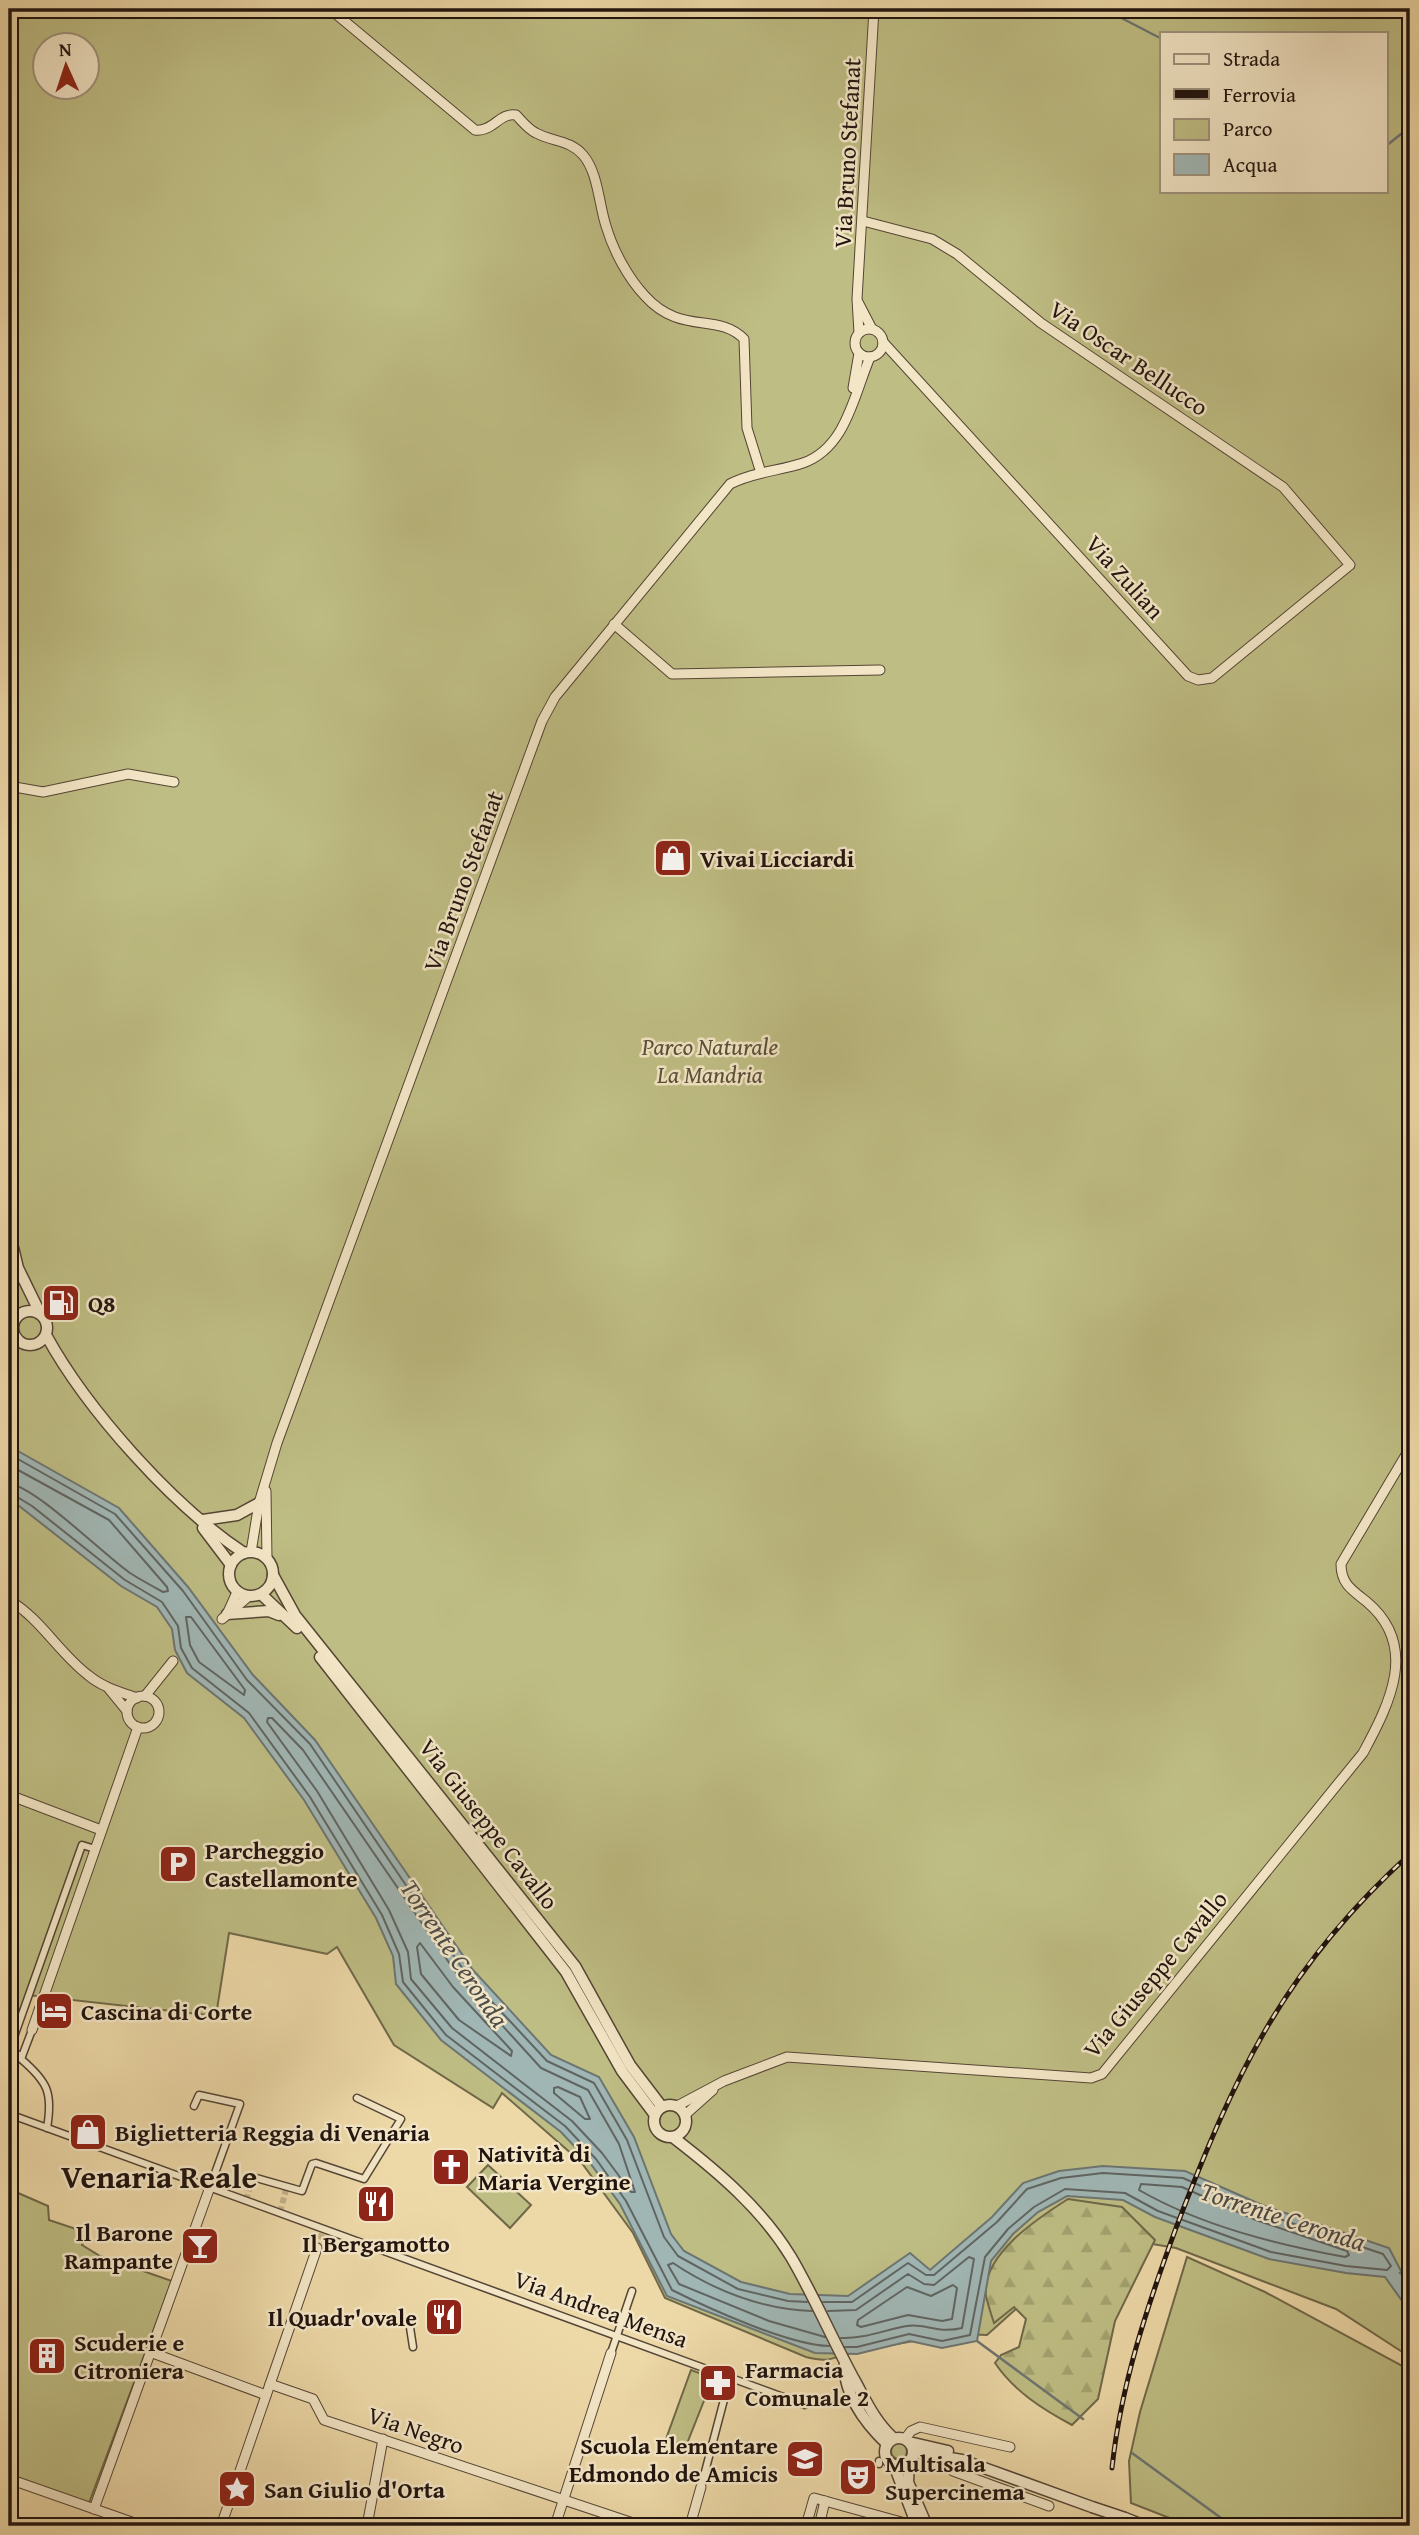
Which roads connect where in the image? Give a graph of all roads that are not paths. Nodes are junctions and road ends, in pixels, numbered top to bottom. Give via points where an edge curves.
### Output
1 (330, 9) edge
2 (874, 9) edge
3 (863, 221) junction
4 (857, 299) junction
5 (872, 329) junction
6 (859, 334) junction
7 (883, 342) junction
8 (859, 353) junction
9 (896, 355) junction
10 (874, 356) junction
11 (850, 407) junction
12 (761, 473) junction
13 (1350, 565) joint
14 (614, 624) junction
15 (880, 670) dead end
16 (174, 782) dead end
17 (9, 786) edge
18 (9, 1231) edge
19 (27, 1294) junction
20 (27, 1311) junction
21 (40, 1314) junction
22 (11, 1322) edge
23 (46, 1335) junction
24 (36, 1344) junction
25 (58, 1358) junction
26 (1410, 1448) edge
27 (267, 1483) junction
28 (259, 1503) junction
29 (184, 1504) junction
30 (203, 1520) junction
31 (248, 1552) junction
32 (267, 1559) junction
33 (230, 1565) junction
34 (273, 1575) junction
35 (237, 1591) junction
36 (255, 1595) junction
37 (9, 1600) edge
38 (225, 1617) junction
39 (289, 1619) junction
40 (173, 1661) dead end
41 (107, 1688) junction
42 (145, 1698) junction
43 (127, 1711) junction
44 (138, 1727) junction
45 (9, 1795) edge
46 (101, 1830) junction
47 (95, 1849) junction
48 (32, 2029) joint
49 (10, 2047) edge
50 (22, 2057) junction
51 (724, 2081) junction
52 (356, 2098) dead end
53 (194, 2106) dead end
54 (677, 2106) junction
55 (659, 2111) junction
56 (9, 2114) edge
57 (685, 2115) junction
58 (47, 2127) junction
59 (679, 2134) junction
60 (253, 2177) dead end
61 (210, 2187) junction
62 (317, 2248) tunnel mouth
63 (632, 2291) dead end
64 (410, 2321) dead end
65 (617, 2335) junction
66 (413, 2347) dead end
67 (150, 2352) junction
68 (611, 2353) joint
69 (730, 2377) junction
70 (270, 2384) junction
71 (266, 2395) junction
72 (805, 2404) dead end
73 (383, 2439) junction
74 (890, 2441) junction
75 (1010, 2447) dead end
76 (909, 2449) junction
77 (945, 2457) junction
78 (962, 2460) junction
79 (894, 2465) junction
80 (9, 2479) edge
81 (701, 2487) joint
82 (822, 2498) junction
83 (562, 2499) junction
84 (1049, 2506) dead end
85 (94, 2509) junction
86 (143, 2526) edge
87 (221, 2526) edge
88 (367, 2526) edge
89 (555, 2526) edge
90 (642, 2526) edge
91 (690, 2526) edge
92 (806, 2526) edge
93 (818, 2526) edge
94 (919, 2526) edge
95 (1145, 2526) edge

1 - 12 street via 475,130 516,115 532,131 569,143 584,156 607,229 644,296 675,319 721,325 744,339 747,428
2 - 3 street, Via Bruno Stefanat
3 - 4 street, Via Bruno Stefanat
3 - 13 street, Via Oscar Bellucco via 932,239 957,254 1041,323 1283,487
4 - 5 street
4 - 6 street, Via Bruno Stefanat
5 - 6 street
5 - 7 street
6 - 8 street via 855,347
7 - 9 street, Via Zulian
7 - 10 street
8 - 10 street
8 - 11 street, Via Bruno Stefanat
9 - 10 street
9 - 13 street, Via Zulian via 1188,676 1212,678
10 - 11 street, Via Bruno Stefanat
11 - 12 street, Via Bruno Stefanat via 840,435 825,451 804,462
12 - 14 street, Via Bruno Stefanat via 730,484
14 - 15 street via 672,674
14 - 27 street, Via Bruno Stefanat via 541,721 277,1443
16 - 17 street via 128,774 43,792
18 - 19 street
19 - 20 street
19 - 21 street
20 - 21 street
20 - 22 street
21 - 23 street
22 - 24 street via 18,1339
23 - 24 street
23 - 25 street
24 - 25 street
25 - 29 street via 90,1405
26 - 51 street, Via Giuseppe Cavallo via 1341,1564 1348,1588 1370,1604 1391,1630 1398,1653 1392,1698 1363,1752 1102,2074 1091,2078 787,2057
27 - 28 street, Via Bruno Stefanat
27 - 32 street, Via Bruno Stefanat
28 - 30 street via 237,1515
28 - 31 street, Via Bruno Stefanat
29 - 30 street
29 - 33 street
30 - 31 street
31 - 32 street
31 - 33 street
32 - 34 street
33 - 35 street via 229,1579
34 - 36 street via 269,1586
34 - 55 street, Via Giuseppe Cavallo via 295,1615 575,1966
35 - 36 street
35 - 38 street
36 - 38 street
36 - 39 street, Via Giuseppe Cavallo
37 - 41 street via 35,1619 88,1676
38 - 39 street via 269,1611
39 - 55 street, Via Giuseppe Cavallo via 566,1972 622,2071
40 - 42 street
41 - 42 street
41 - 43 street
42 - 43 street
42 - 44 street via 159,1712 156,1721
43 - 44 street
44 - 46 street
45 - 46 street
46 - 47 street
47 - 48 street
47 - 49 street via 82,1845
48 - 50 street
49 - 50 street via 9,2051
50 - 58 street via 39,2074 52,2100
51 - 54 street, Via Giuseppe Cavallo
51 - 57 street, Via Giuseppe Cavallo
52 - 60 street via 401,2119 364,2179 316,2163 302,2190
53 - 61 street via 199,2095 240,2104
54 - 55 street
54 - 57 street
55 - 59 street via 654,2125 659,2134
56 - 58 street
57 - 59 street
58 - 61 street
59 - 74 street via 776,2236
61 - 65 street, Via Andrea Mensa
61 - 67 street
62 - 70 street
63 - 65 street
64 - 66 street
65 - 68 street
65 - 69 street, Via Andrea Mensa
67 - 71 street
67 - 85 street
68 - 83 street
69 - 72 street, Via Andrea Mensa
69 - 81 street
70 - 71 street
70 - 73 street, Via Negro via 313,2399 324,2420
71 - 87 street
73 - 83 street, Via Negro
73 - 88 street
74 - 76 street
74 - 79 street via 885,2457
75 - 76 street via 920,2427 911,2431
76 - 77 street
76 - 78 street via 939,2448
76 - 79 street
76 - 94 street via 908,2482
77 - 78 street
77 - 84 street via 953,2471
78 - 95 street, bridge
79 - 94 street
80 - 85 street
81 - 91 street
82 - 92 street via 814,2498
82 - 93 street
82 - 94 street
83 - 89 street
83 - 90 street, Via Negro
85 - 86 street

